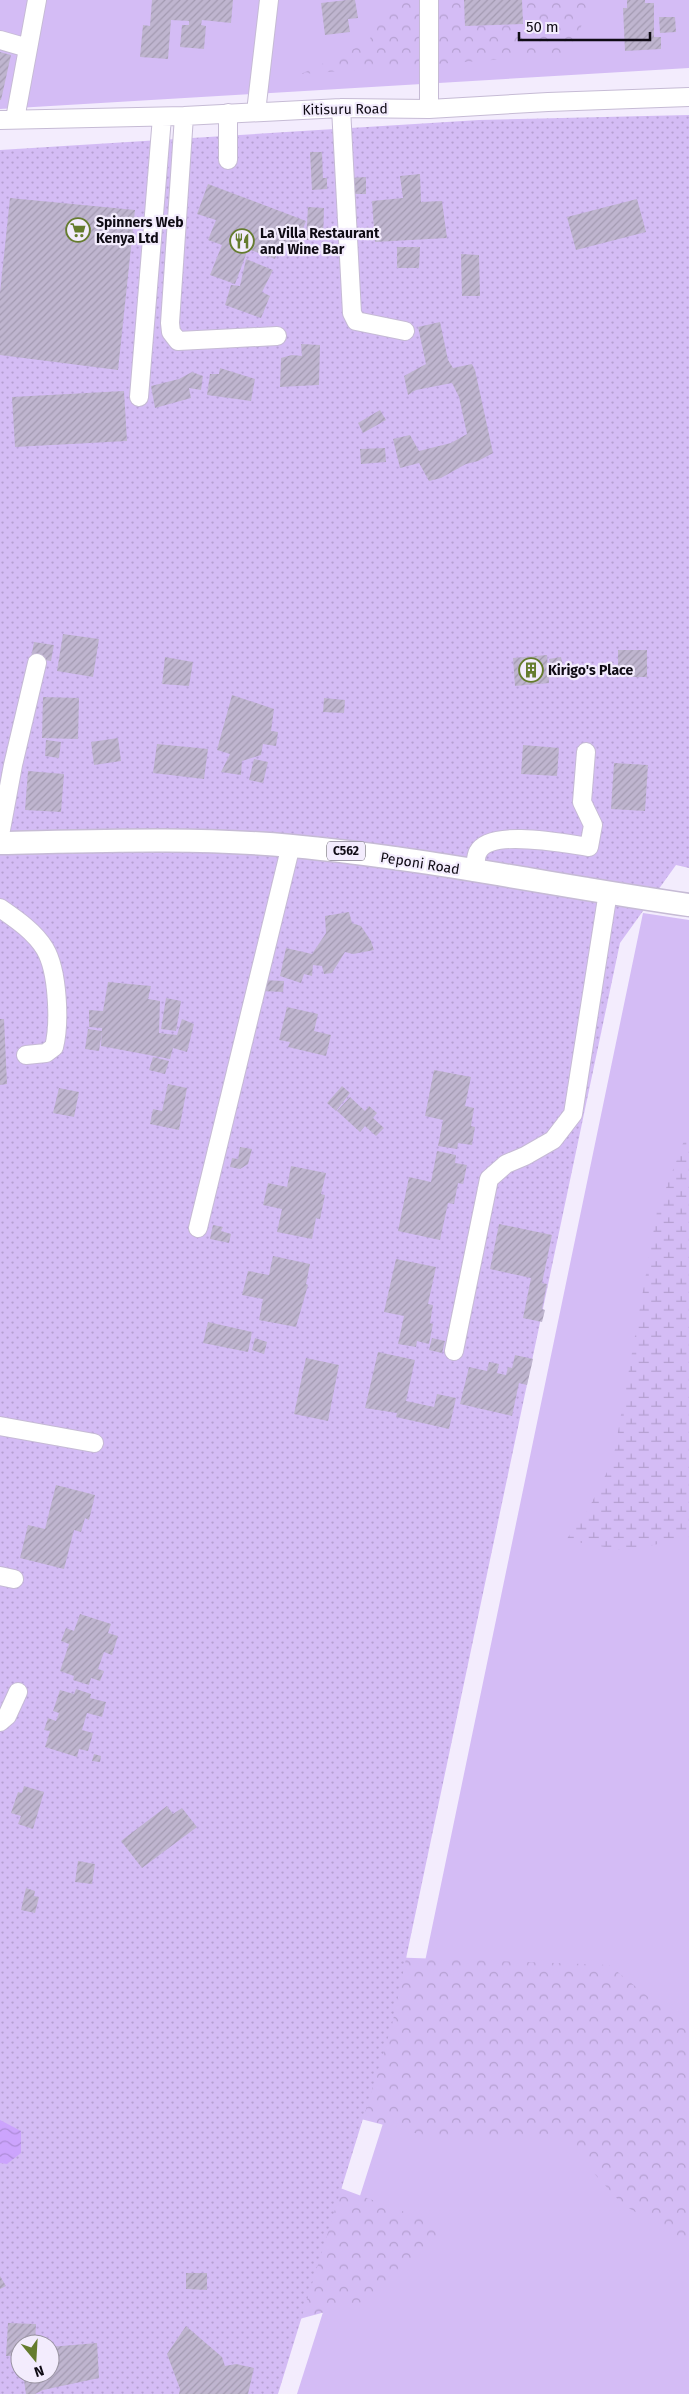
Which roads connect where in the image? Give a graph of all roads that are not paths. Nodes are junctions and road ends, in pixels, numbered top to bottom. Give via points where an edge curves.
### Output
1 (37, 0) edge
2 (269, 0) edge
3 (429, 0) edge
4 (0, 40) edge
5 (28, 48) junction
6 (689, 97) edge
7 (341, 108) junction
8 (429, 109) junction
9 (256, 112) junction
10 (228, 113) junction
11 (184, 116) junction
12 (162, 117) junction
13 (7, 119) edge
14 (228, 160) dead end
15 (405, 331) dead end
16 (277, 336) dead end
17 (139, 397) dead end
18 (38, 663) dead end
19 (586, 752) dead end
20 (0, 835) edge
21 (0, 842) edge
22 (290, 845) junction
23 (475, 872) junction
24 (608, 892) junction
25 (689, 905) edge
26 (0, 908) edge
27 (26, 1056) dead end
28 (198, 1228) dead end
29 (454, 1351) dead end
30 (0, 1426) edge
31 (94, 1443) dead end
32 (18, 1692) dead end
33 (0, 1722) edge

1 - 5 street
2 - 9 street
3 - 8 street
4 - 5 street
5 - 13 street
6 - 8 street, Kitisuru Road
7 - 8 street, Kitisuru Road
7 - 9 street, Kitisuru Road
7 - 15 street via 352,313 356,321 364,324
9 - 10 street, Kitisuru Road
10 - 11 street, Kitisuru Road
10 - 14 street
11 - 12 street, Kitisuru Road
11 - 16 street via 172,332 178,341
12 - 13 street, Kitisuru Road
12 - 17 street
18 - 20 street
19 - 23 street via 582,802 593,825 596,846 509,839 488,842 478,852
21 - 22 main road, Peponi Road / C562 via 182,839
22 - 23 main road, Peponi Road / C562
22 - 28 street
23 - 24 main road, Peponi Road / C562
24 - 25 main road, Peponi Road / C562
24 - 29 street via 573,1114 553,1140 506,1164 489,1178
26 - 27 street via 20,921 45,949 52,970 57,1016 54,1047 46,1053
30 - 31 street
32 - 33 street via 7,1716

